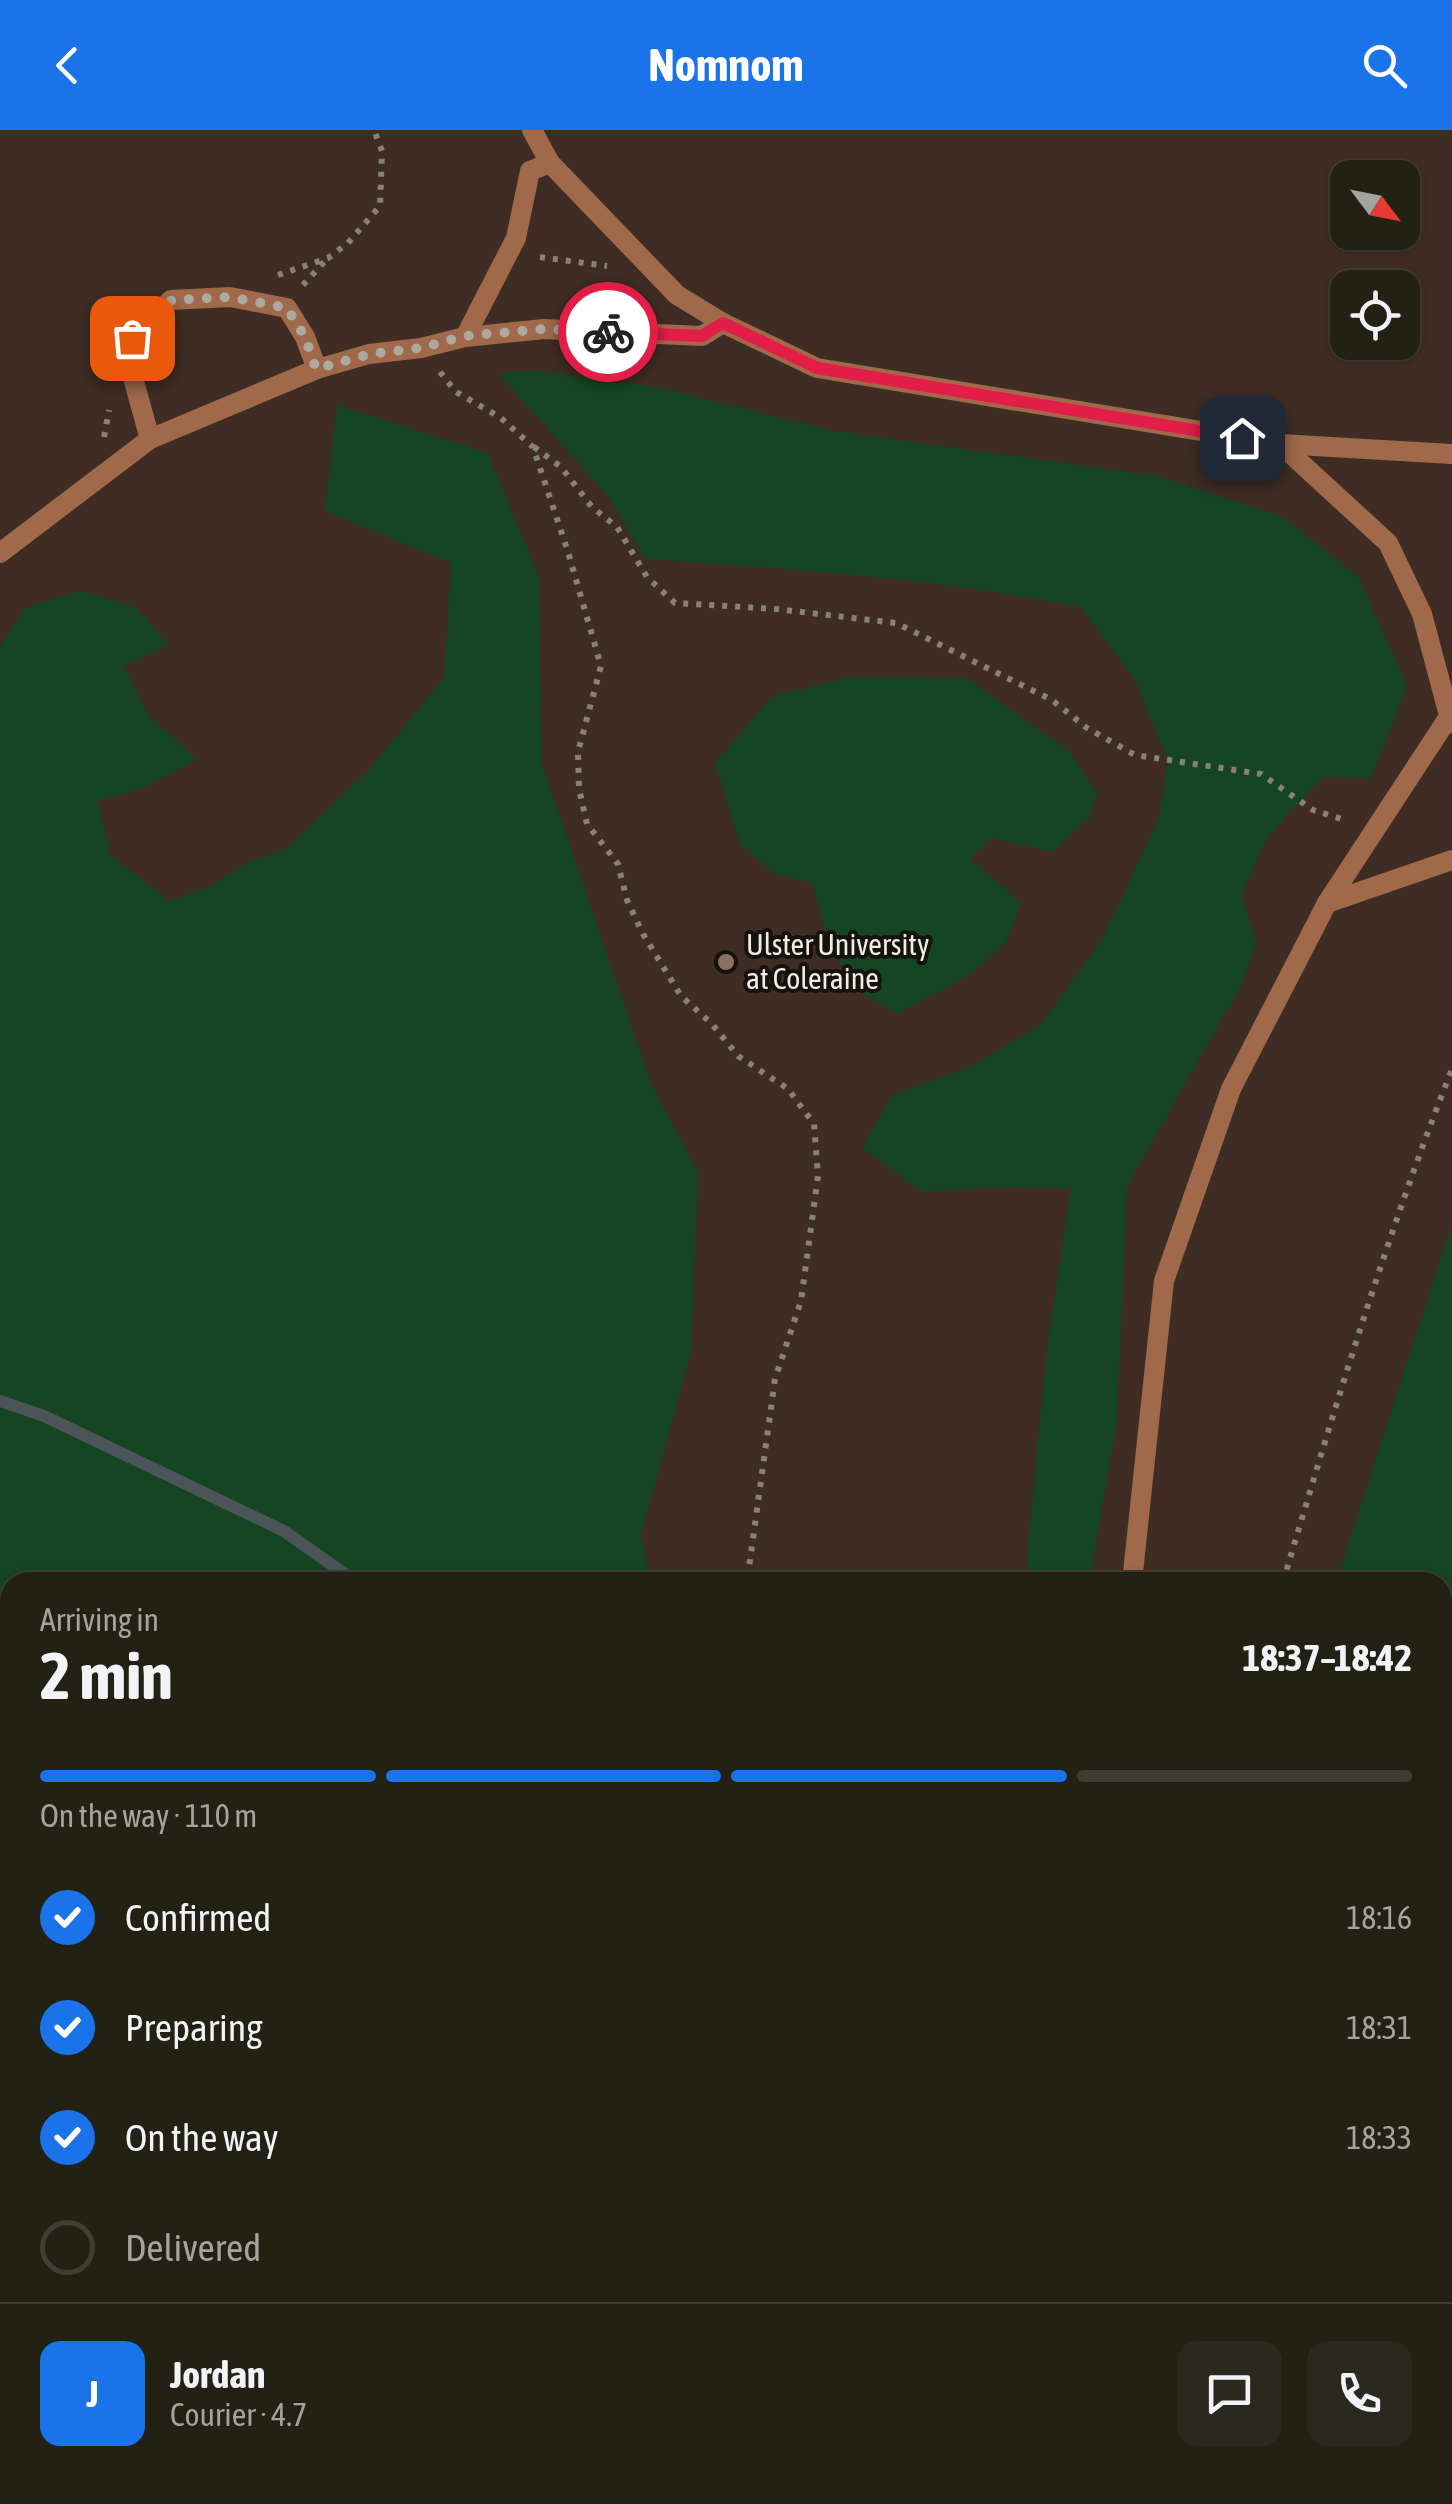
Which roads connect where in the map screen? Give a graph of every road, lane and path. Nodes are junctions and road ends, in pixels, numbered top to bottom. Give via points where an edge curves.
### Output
1 (532, 130) edge
2 (550, 163) junction
3 (634, 250) junction
4 (510, 252) junction
5 (328, 258) dead end
6 (299, 290) dead end
7 (723, 323) junction
8 (465, 336) junction
9 (421, 348) junction
10 (316, 369) junction
11 (150, 439) junction
12 (1280, 444) junction
13 (533, 447) junction
14 (1452, 454) edge
15 (0, 552) edge
16 (1451, 719) edge
17 (1387, 812) junction
18 (1452, 860) edge
19 (1327, 902) junction
20 (1452, 1069) edge
21 (748, 1572) edge
22 (1133, 1572) edge
23 (1286, 1572) edge

1 - 2 street
2 - 3 street
2 - 4 street via 530,171
3 - 4 path via 617,265 598,266
3 - 7 street via 677,296
4 - 8 street
5 - 6 path
7 - 8 street via 702,336 544,329
7 - 12 street via 817,368
8 - 9 street
9 - 10 street
9 - 13 path via 456,392
10 - 11 street
10 - 11 street via 287,308 230,297 172,300 132,338 128,360
11 - 15 street
12 - 14 street
12 - 16 street via 1388,543 1422,614
13 - 17 path via 617,526 647,577 676,602 896,623 1052,700 1135,756 1261,774 1313,810 1352,822 1375,807
13 - 21 path via 602,666 578,752 587,824 618,864 635,917 681,996 738,1056 788,1089 814,1124 818,1176 801,1301 775,1379
16 - 17 street
17 - 19 street
18 - 19 street
19 - 22 street via 1231,1089 1164,1281
20 - 23 path via 1412,1169

